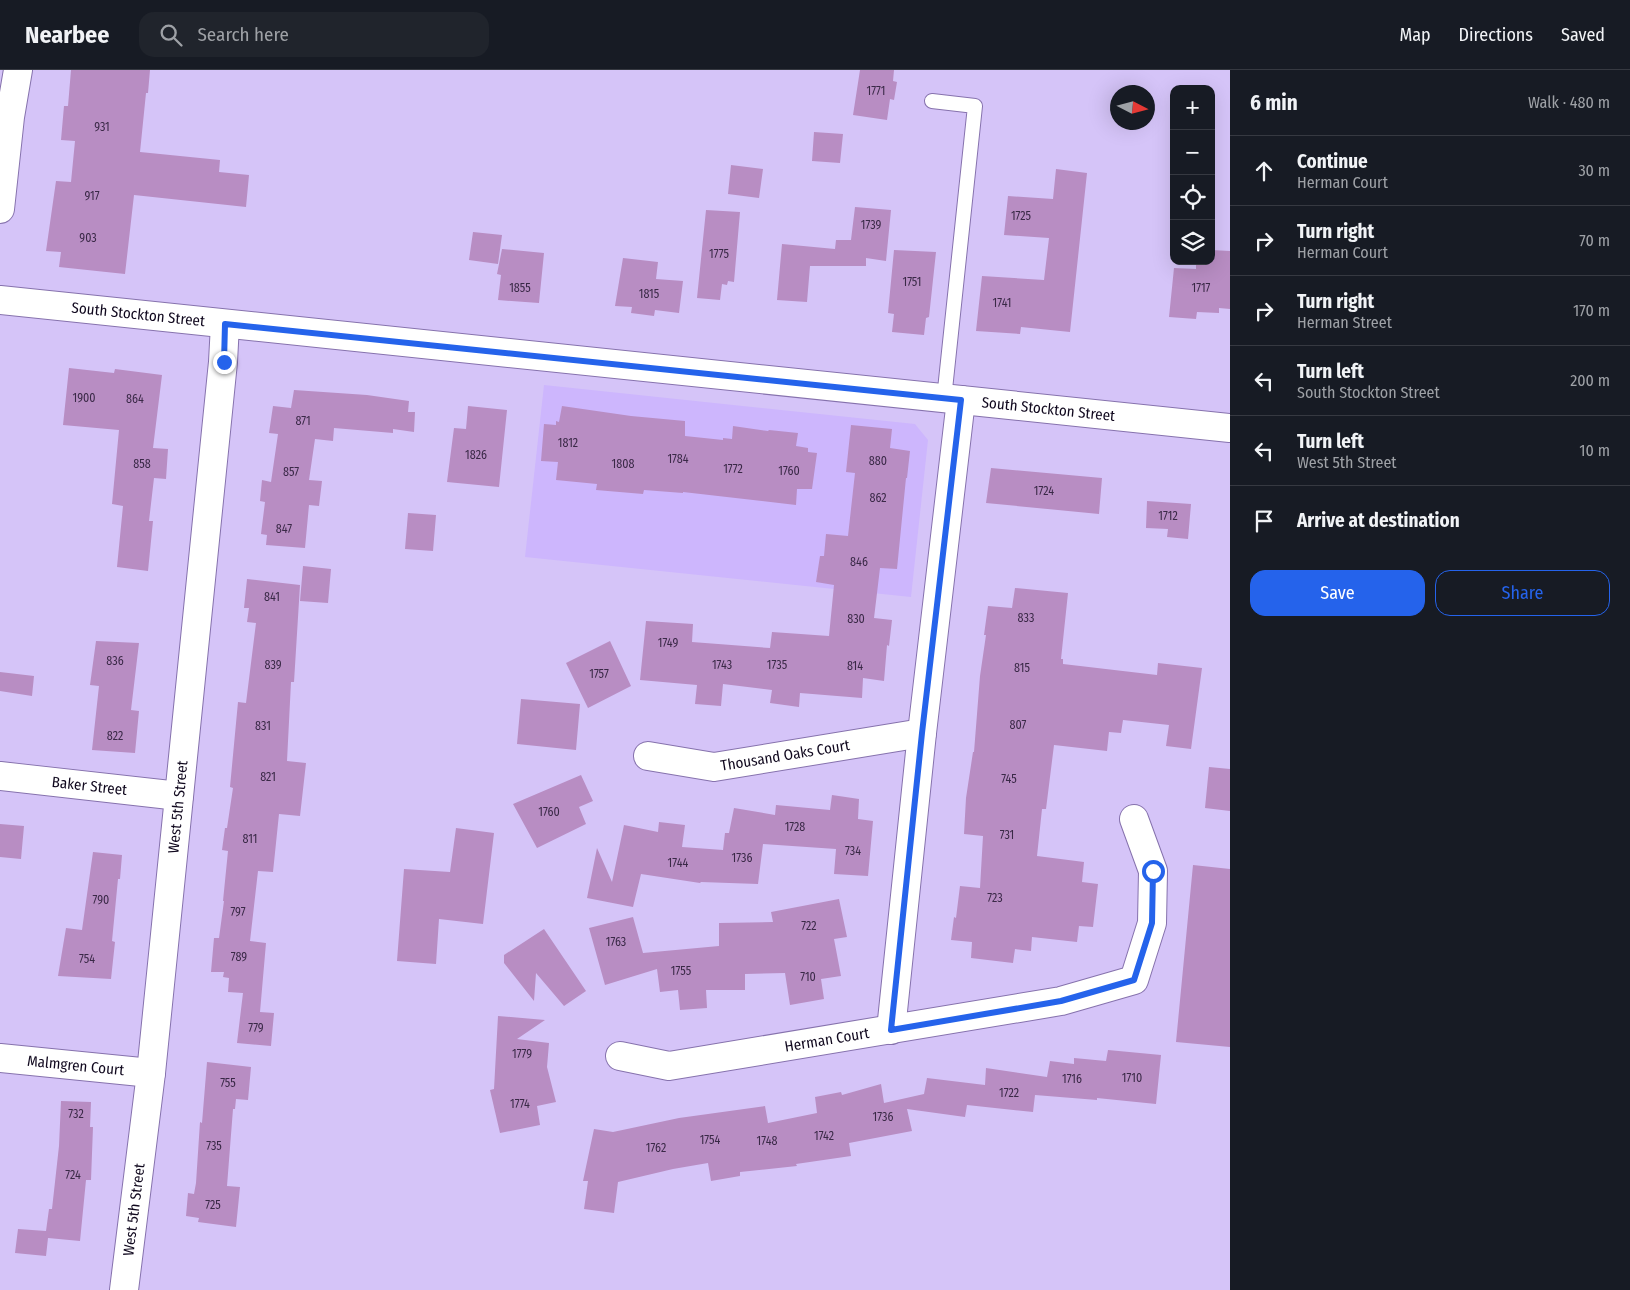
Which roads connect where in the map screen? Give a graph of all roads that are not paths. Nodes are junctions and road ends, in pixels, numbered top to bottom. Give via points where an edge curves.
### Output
1 (18, 70) edge
2 (932, 101) dead end
3 (0, 209) edge
4 (0, 300) edge
5 (225, 324) junction
6 (952, 399) junction
7 (1230, 428) edge
8 (922, 733) junction
9 (648, 756) dead end
10 (0, 776) edge
11 (179, 796) junction
12 (1134, 819) dead end
13 (891, 1030) junction
14 (620, 1056) dead end
15 (0, 1058) edge
16 (151, 1073) junction
17 (124, 1290) edge

1 - 3 street
2 - 6 lane via 975,106
4 - 5 street, South Stockton Street
5 - 6 street, South Stockton Street
5 - 11 street, West 5th Street via 224,362
6 - 7 street, South Stockton Street
6 - 8 street
8 - 9 street, Thousand Oaks Court via 714,767
8 - 13 street
10 - 11 street, Baker Street
11 - 16 street, West 5th Street
12 - 13 street, Herman Court via 1153,871 1152,923 1134,980 1061,1001
13 - 14 street, Herman Court via 669,1066
15 - 16 street, Malmgren Court
16 - 17 street, West 5th Street

